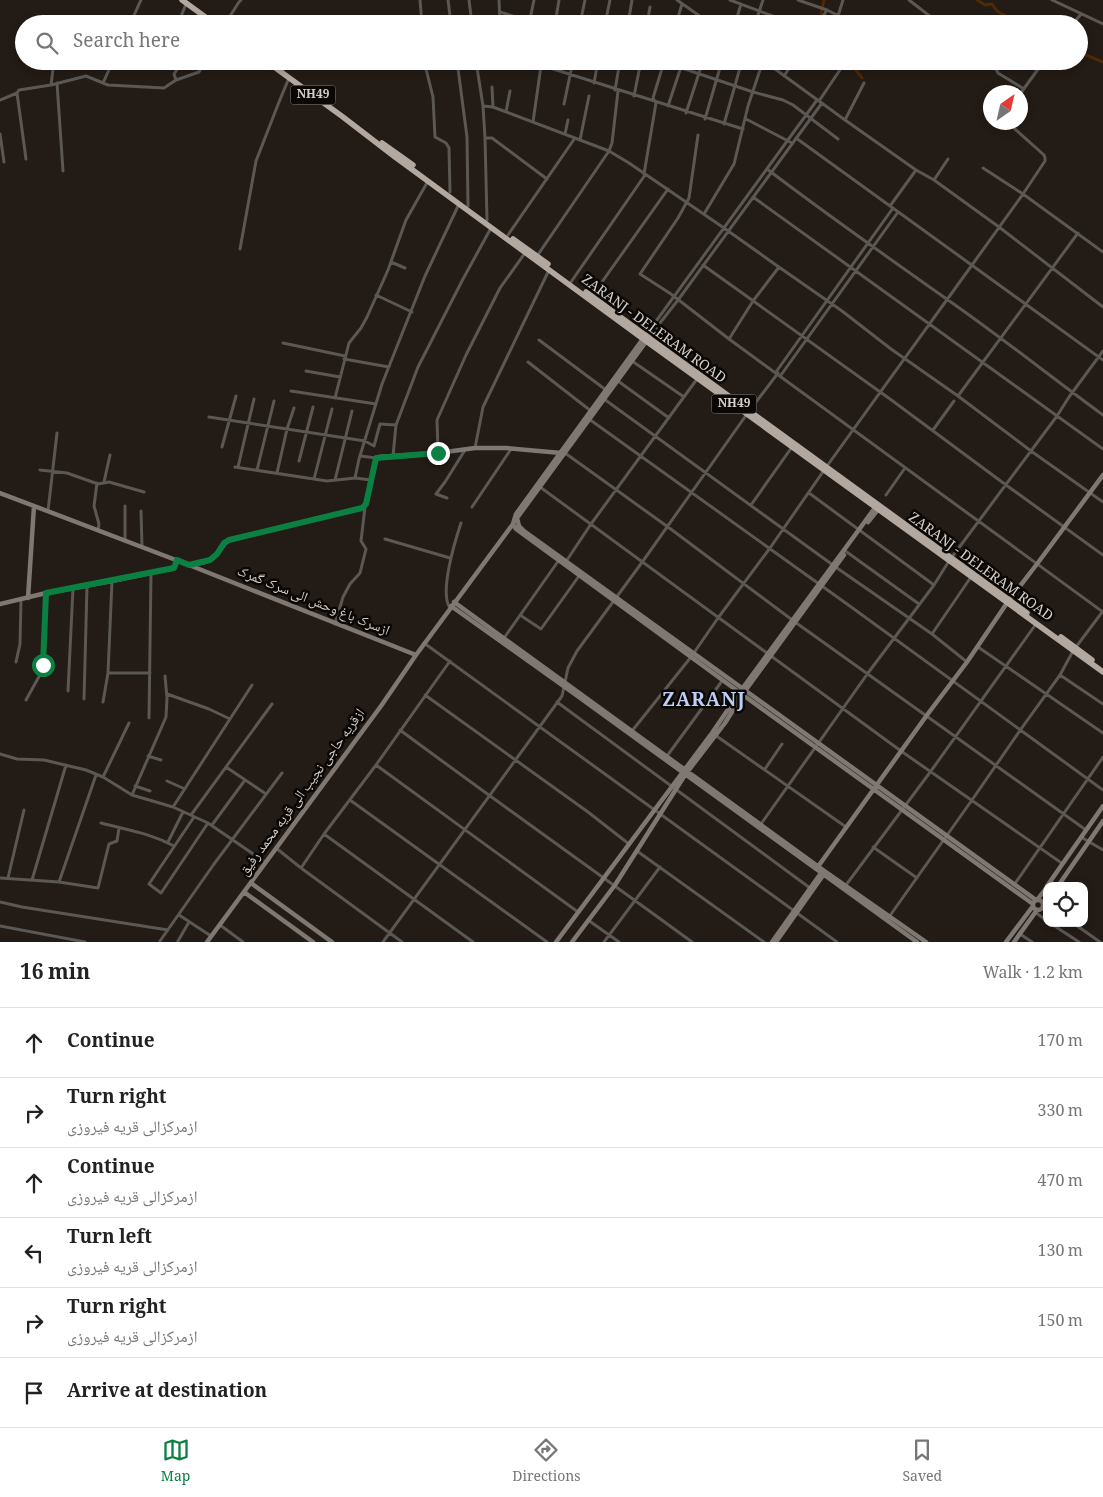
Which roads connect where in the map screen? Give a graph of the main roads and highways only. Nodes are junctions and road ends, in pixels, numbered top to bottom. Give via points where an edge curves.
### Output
1 (184, 2) edge
2 (203, 15) edge
3 (278, 70) edge
4 (359, 128) junction
5 (646, 338) junction
6 (749, 412) junction
7 (563, 453) junction
8 (825, 469) junction
9 (1103, 475) edge
10 (0, 493) edge
11 (34, 506) junction
12 (878, 507) junction
13 (515, 522) junction
14 (950, 559) junction
15 (177, 560) junction
16 (565, 563) junction
17 (189, 565) junction
18 (28, 598) junction
19 (614, 599) junction
20 (1008, 601) junction
21 (0, 604) edge
22 (452, 606) junction
23 (1074, 649) junction
24 (416, 655) junction
25 (692, 655) junction
26 (1103, 668) edge
27 (1103, 672) edge
28 (565, 684) junction
29 (742, 692) junction
30 (685, 772) junction
31 (674, 788) junction
32 (875, 788) junction
33 (1103, 806) edge
34 (1103, 821) edge
35 (817, 868) junction
36 (823, 872) junction
37 (999, 877) junction
38 (1050, 882) edge
39 (1061, 882) edge
40 (251, 883) junction
41 (1043, 891) edge
42 (244, 892) junction
43 (1035, 902) junction
44 (1043, 903) edge
45 (1043, 906) edge
46 (796, 911) junction
47 (1036, 911) junction
48 (888, 918) junction
49 (207, 942) edge
50 (313, 942) edge
51 (332, 942) edge
52 (556, 942) edge
53 (572, 942) edge
54 (772, 942) edge
55 (776, 942) edge
56 (917, 942) edge
57 (926, 942) edge
58 (1006, 942) edge
59 (1014, 942) edge

1 - 2 highway
3 - 4 highway, ZARANJ - DELERAM ROAD / NH49
4 - 5 highway, ZARANJ - DELERAM ROAD / NH49
4 - 5 highway, ZARANJ - DELERAM ROAD / NH49
5 - 6 highway, ZARANJ - DELERAM ROAD / NH49
5 - 7 main road
5 - 7 main road
6 - 8 highway, ZARANJ - DELERAM ROAD / NH49
6 - 8 highway, ZARANJ - DELERAM ROAD / NH49
7 - 13 main road
7 - 13 main road via 516,514
7 - 17 main road via 475,448 376,458 365,507 229,540 210,560
8 - 12 highway, ZARANJ - DELERAM ROAD / NH49
9 - 20 main road
10 - 11 main road, ازسرک باغ وحش الی سرک گمرک
11 - 15 main road, ازسرک باغ وحش الی سرک گمرک
11 - 18 main road
12 - 14 highway, ZARANJ - DELERAM ROAD / NH49
12 - 29 main road
13 - 16 main road
13 - 16 main road via 516,529 522,534
13 - 22 main road, ازقریه حاجی نجیب الی قریه محمد رفیق
14 - 20 highway, ZARANJ - DELERAM ROAD / NH49
14 - 20 highway, ZARANJ - DELERAM ROAD / NH49
15 - 17 main road, ازسرک باغ وحش الی سرک گمرک
15 - 18 main road via 174,568
16 - 19 main road
16 - 19 main road
17 - 24 main road, ازسرک باغ وحش الی سرک گمرک
18 - 21 main road
19 - 25 main road
20 - 23 highway, ZARANJ - DELERAM ROAD / NH49
20 - 23 highway, ZARANJ - DELERAM ROAD / NH49
20 - 32 main road
22 - 24 main road, ازقریه حاجی نجیب الی قریه محمد رفیق
22 - 28 main road
22 - 28 main road via 504,638
23 - 26 highway, ZARANJ - DELERAM ROAD / NH49
23 - 27 highway, ZARANJ - DELERAM ROAD / NH49
24 - 40 main road, ازقریه حاجی نجیب الی قریه محمد رفیق
25 - 29 main road
25 - 29 main road via 722,681
28 - 30 main road
28 - 30 main road
29 - 30 main road
29 - 32 main road
30 - 31 main road
30 - 35 main road
30 - 35 main road
31 - 52 main road
31 - 53 main road via 615,885
32 - 35 main road
32 - 37 main road
33 - 38 main road
34 - 39 main road
35 - 36 main road
36 - 46 main road
36 - 46 main road
36 - 48 main road
36 - 48 main road via 846,885
37 - 43 main road
37 - 43 main road
40 - 42 main road, ازقریه حاجی نجیب الی قریه محمد رفیق
40 - 51 main road
41 - 43 main road
42 - 49 main road, ازقریه حاجی نجیب الی قریه محمد رفیق
42 - 50 main road
43 - 44 main road
43 - 47 main road
43 - 58 main road
45 - 47 main road
46 - 54 main road
46 - 55 main road
47 - 59 main road
48 - 56 main road
48 - 57 main road

